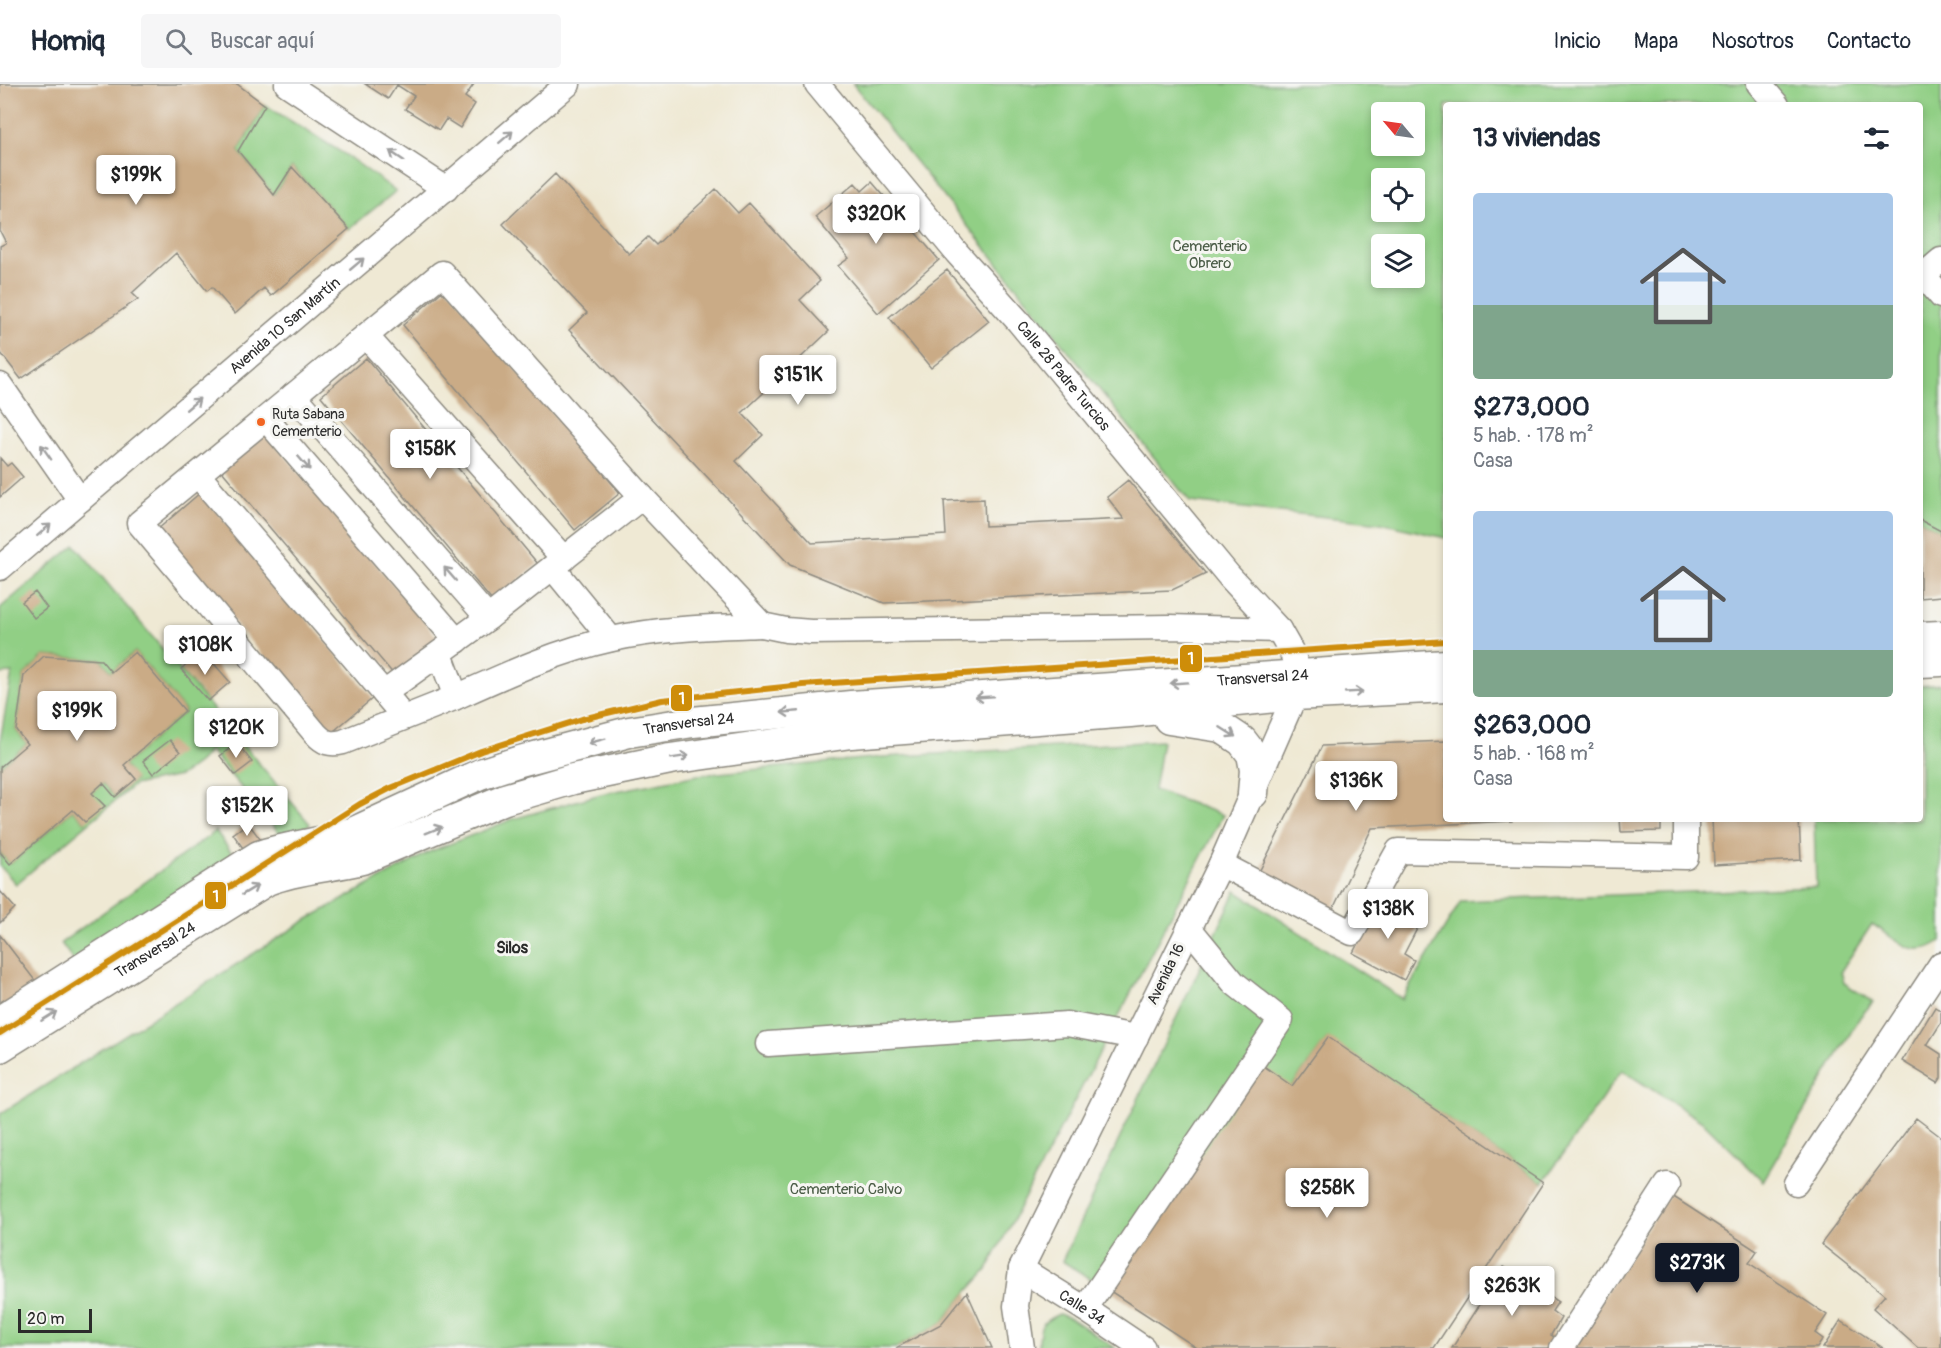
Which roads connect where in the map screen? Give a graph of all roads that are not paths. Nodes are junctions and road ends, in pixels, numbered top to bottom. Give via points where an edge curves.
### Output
1 (287, 84) edge
2 (568, 84) edge
3 (817, 84) edge
4 (1759, 84) edge
5 (1774, 102) edge
6 (446, 189) junction
7 (1926, 271) edge
8 (1941, 296) edge
9 (366, 336) junction
10 (0, 385) edge
11 (294, 395) junction
12 (266, 419) junction
13 (198, 475) junction
14 (642, 497) junction
15 (80, 500) junction
16 (559, 564) junction
17 (0, 568) edge
18 (488, 618) junction
19 (762, 625) junction
20 (1279, 630) junction
21 (1941, 636) edge
22 (1923, 637) edge
23 (611, 639) junction
24 (449, 647) junction
25 (1941, 661) edge
26 (1923, 662) edge
27 (1443, 665) edge
28 (1298, 685) junction
29 (1443, 687) edge
30 (384, 693) junction
31 (456, 697) junction
32 (1130, 712) junction
33 (404, 717) junction
34 (851, 720) junction
35 (1253, 794) junction
36 (1686, 822) edge
37 (1221, 864) junction
38 (1188, 928) junction
39 (1941, 964) edge
40 (0, 1021) edge
41 (1136, 1037) junction
42 (768, 1044) dead end
43 (0, 1047) edge
44 (1796, 1183) dead end
45 (1667, 1185) dead end
46 (1021, 1269) junction
47 (1085, 1309) junction
48 (1021, 1347) edge
49 (1143, 1348) edge
50 (1562, 1348) edge

6 -> 1 street
6 -> 2 street, Avenida 10 San Martín
3 - 20 street, Calle 28 Padre Turcios via 1229,576
4 - 5 street
15 -> 6 street, Avenida 10 San Martín
7 - 8 street
9 - 11 street
9 - 14 street via 442,273
9 - 16 street
15 -> 10 street
11 - 12 street
18 -> 11 street
12 - 13 street
12 -> 24 street
13 - 30 street
13 - 33 street via 139,523 315,733 332,744
14 - 16 street
14 - 19 street
17 -> 15 street, Avenida 10 San Martín
16 - 18 street
16 - 23 street
18 - 24 street
19 - 20 street via 811,632 1170,627
19 - 23 street via 652,632
20 - 28 street, Calle 28 Padre Turcios via 1291,651
21 - 22 main road
23 - 31 street via 558,654
24 - 30 street
24 - 31 street
25 - 26 main road
27 - 28 main road, Transversal 24
28 -> 29 main road, Transversal 24
28 - 32 main road, Transversal 24
28 -> 34 main road, Transversal 24
28 - 35 street, Avenida 16
30 - 33 street
31 - 33 street
32 - 34 main road, Transversal 24
32 -> 35 main road via 1221,727 1232,733 1252,754
34 -> 40 main road, Transversal 24 via 693,722 629,732 480,774 352,833 259,856
43 -> 34 main road, Transversal 24 via 267,880 285,873 362,859 505,799 573,779
35 - 37 street, Avenida 16
36 - 37 street via 1686,857 1398,851 1352,933
37 - 38 street, Avenida 16
38 - 41 street, Avenida 16
38 - 47 street via 1233,983 1281,1020
39 - 44 street
41 - 42 street via 1067,1024
41 - 46 street, Avenida 16
45 - 50 street
46 - 47 street, Calle 34
46 - 48 street, Avenida 16 via 1016,1306
47 - 49 street, Calle 34

